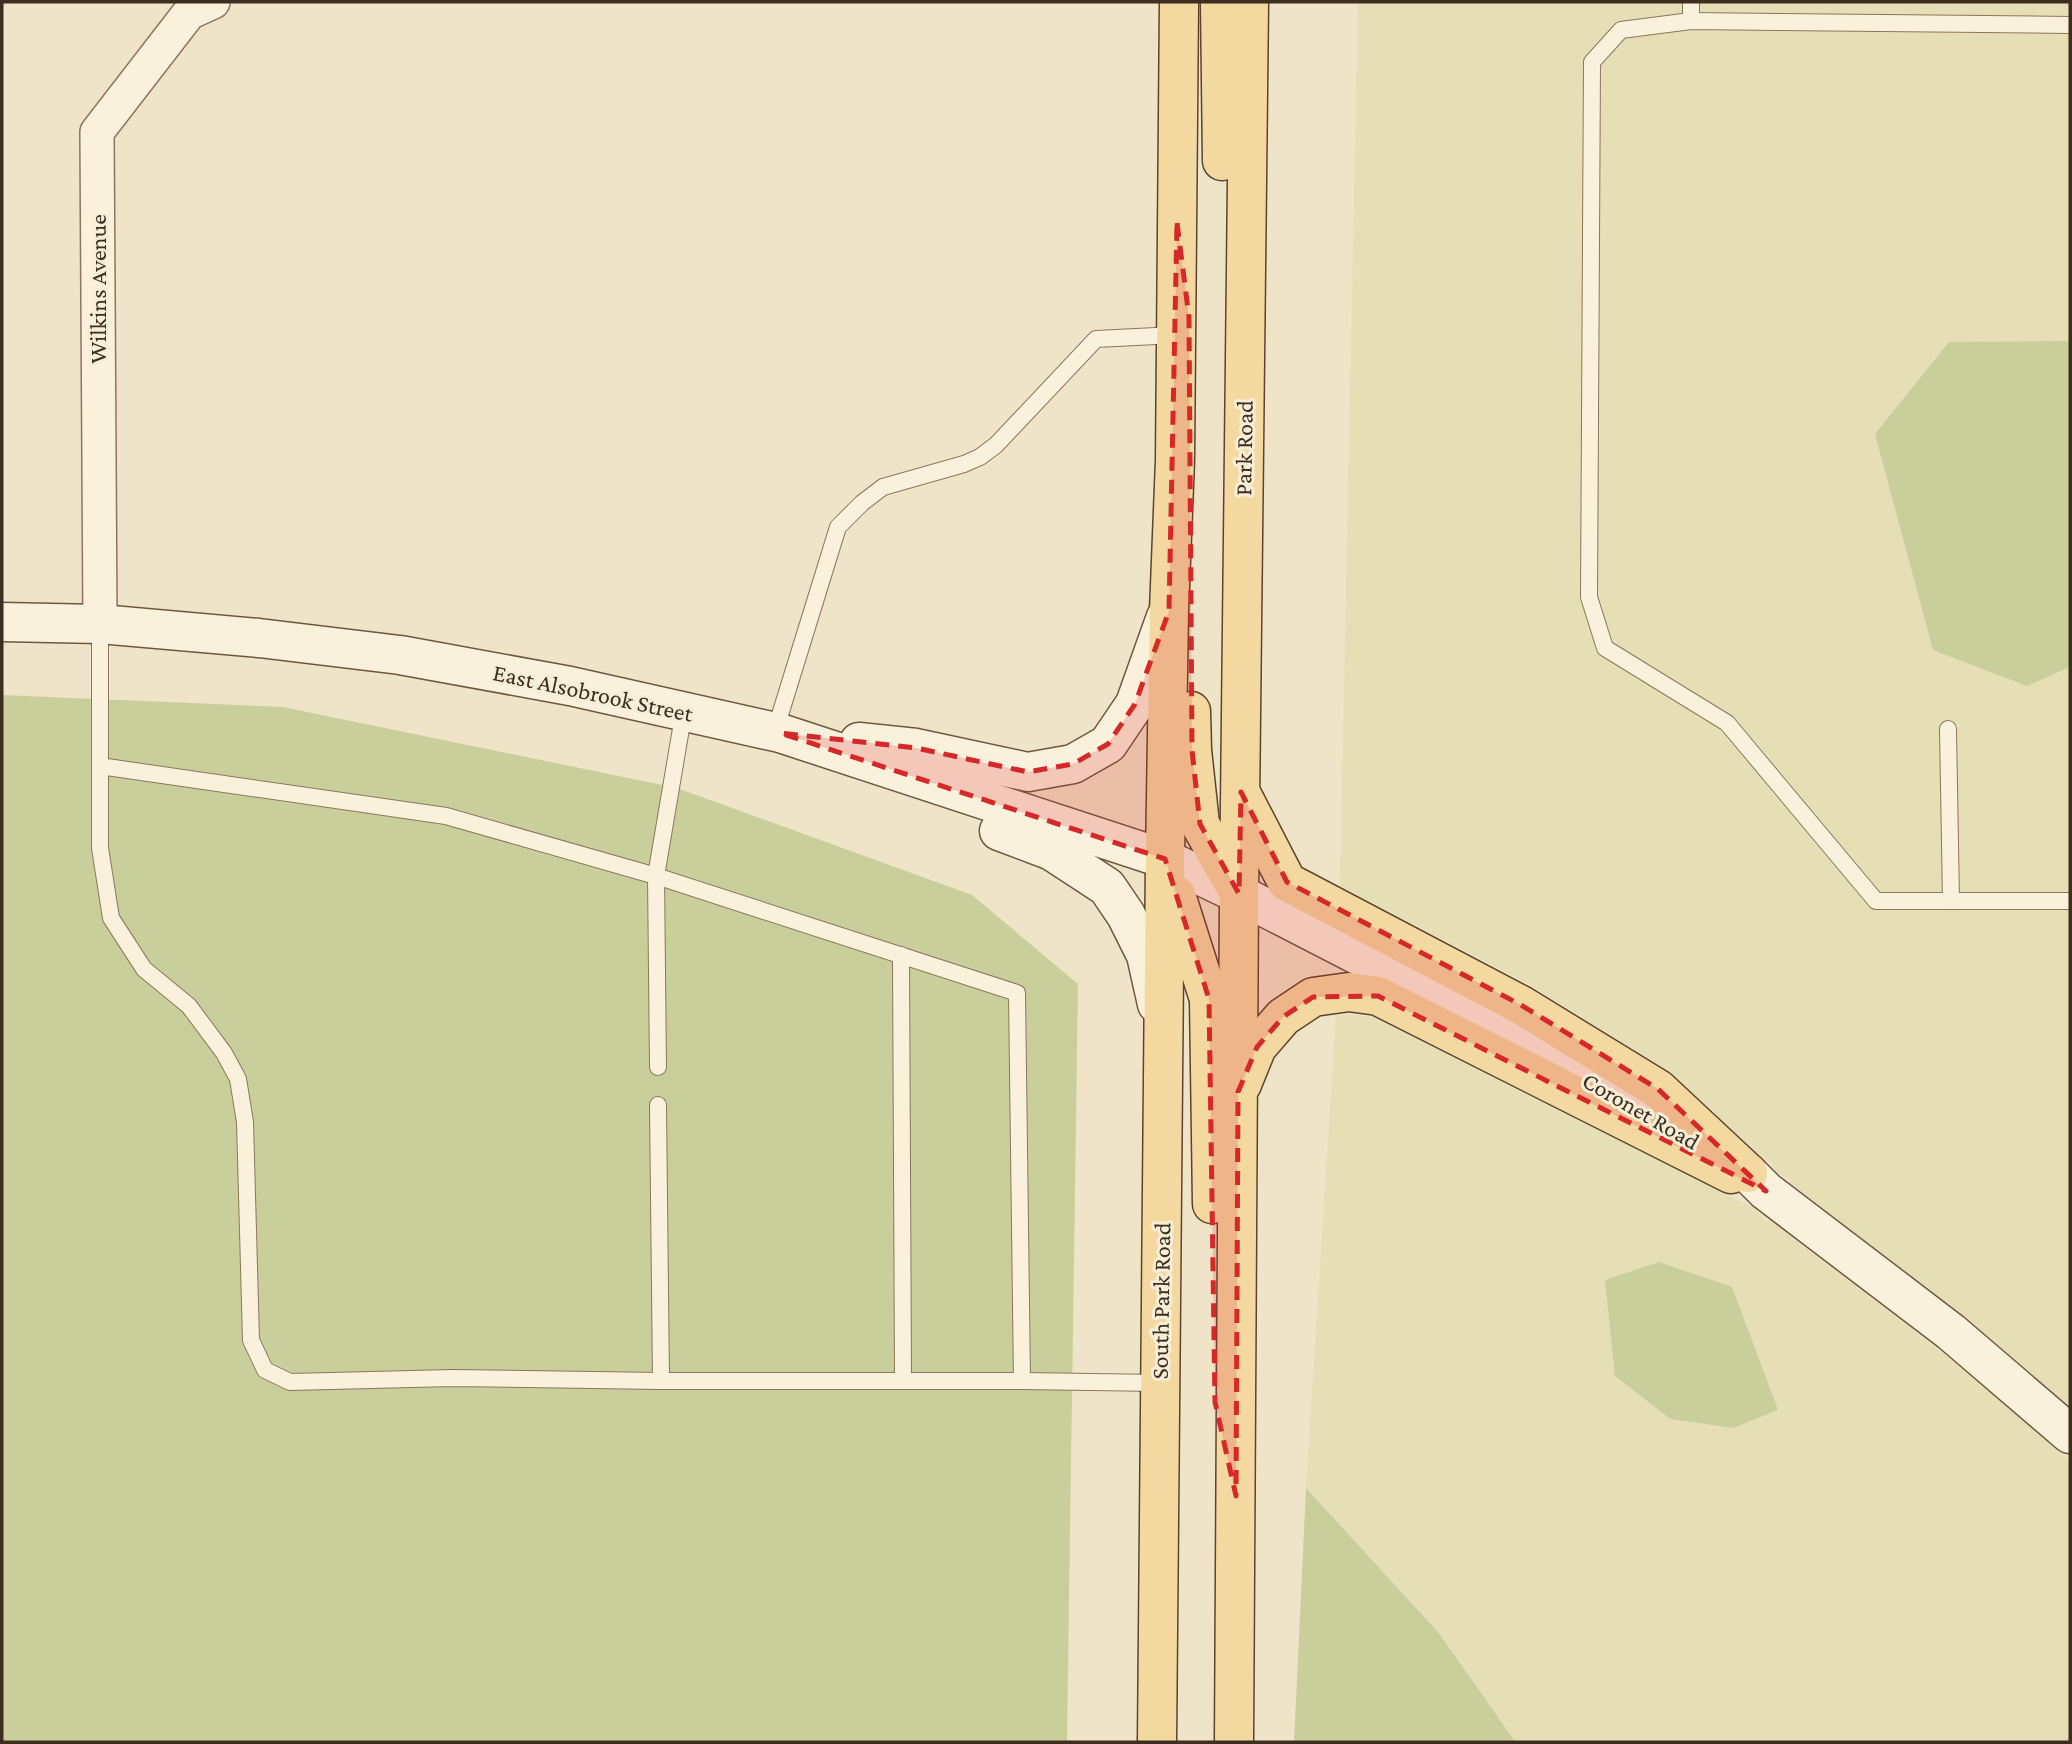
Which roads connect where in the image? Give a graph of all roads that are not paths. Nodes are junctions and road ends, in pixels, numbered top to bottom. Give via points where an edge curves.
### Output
1 (1179, 2) edge
2 (1220, 2) edge
3 (1249, 2) edge
4 (1691, 2) edge
5 (195, 5) edge
6 (1691, 21) junction
7 (2070, 25) edge
8 (1177, 223) junction
9 (1245, 297) junction
10 (1176, 335) junction
11 (1169, 611) junction
12 (2, 622) edge
13 (100, 624) junction
14 (684, 711) junction
15 (1948, 729) dead end
16 (778, 732) junction
17 (100, 766) junction
18 (1241, 792) junction
19 (1165, 859) junction
20 (656, 876) junction
21 (1239, 894) junction
22 (1951, 901) junction
23 (2070, 901) edge
24 (901, 955) junction
25 (1164, 1031) junction
26 (658, 1067) dead end
27 (1238, 1093) junction
28 (658, 1105) dead end
29 (1757, 1182) junction
30 (903, 1380) junction
31 (661, 1381) junction
32 (1022, 1381) junction
33 (1160, 1383) junction
34 (2070, 1434) edge
35 (1236, 1496) junction
36 (1157, 1742) edge
37 (1234, 1742) edge

1 - 8 main road
2 - 9 main road via 1224,216
3 - 9 main road, Park Road
4 - 6 lane
5 - 13 street, Wilkins Avenue via 97,132
6 - 7 lane
6 - 22 lane via 1621,30 1592,62 1590,597 1605,648 1727,723 1876,901
8 - 10 main road
8 - 21 main road via 1189,317 1192,750 1200,824
9 - 18 main road, Park Road
10 - 11 main road
10 - 16 lane via 1096,339 981,457 883,487 862,503 838,527
11 - 16 street via 1135,704 1108,744 1073,764 1028,772 916,748
11 - 19 main road
12 - 13 street, East Alsobrook Street
13 - 14 street, East Alsobrook Street via 400,655
13 - 17 lane
14 - 16 street, East Alsobrook Street
14 - 20 lane
15 - 22 lane
16 - 19 street, East Alsobrook Street
16 - 25 street via 860,778 1052,851 1107,887 1146,955
17 - 20 lane via 446,816
17 - 31 lane via 100,848 111,918 144,970 189,1006 238,1079 245,1122 251,1340 265,1370 290,1382 453,1378
18 - 21 main road, Park Road
18 - 29 main road via 1287,882 1521,1005 1658,1089
19 - 21 street, Coronet Road
19 - 25 main road, South Park Road
19 - 35 main road via 1209,999 1215,1402
20 - 24 lane
20 - 26 lane
21 - 27 main road
21 - 29 street, Coronet Road via 1499,1028
22 - 23 lane
24 - 30 lane
24 - 32 lane via 1017,993
25 - 33 main road, South Park Road
27 - 29 main road via 1257,1047 1283,1017 1314,997 1349,992 1378,996
27 - 35 main road
28 - 31 lane
29 - 34 street, Coronet Road via 1951,1332
30 - 31 lane
30 - 32 lane
32 - 33 lane
33 - 36 main road, South Park Road
35 - 37 main road

